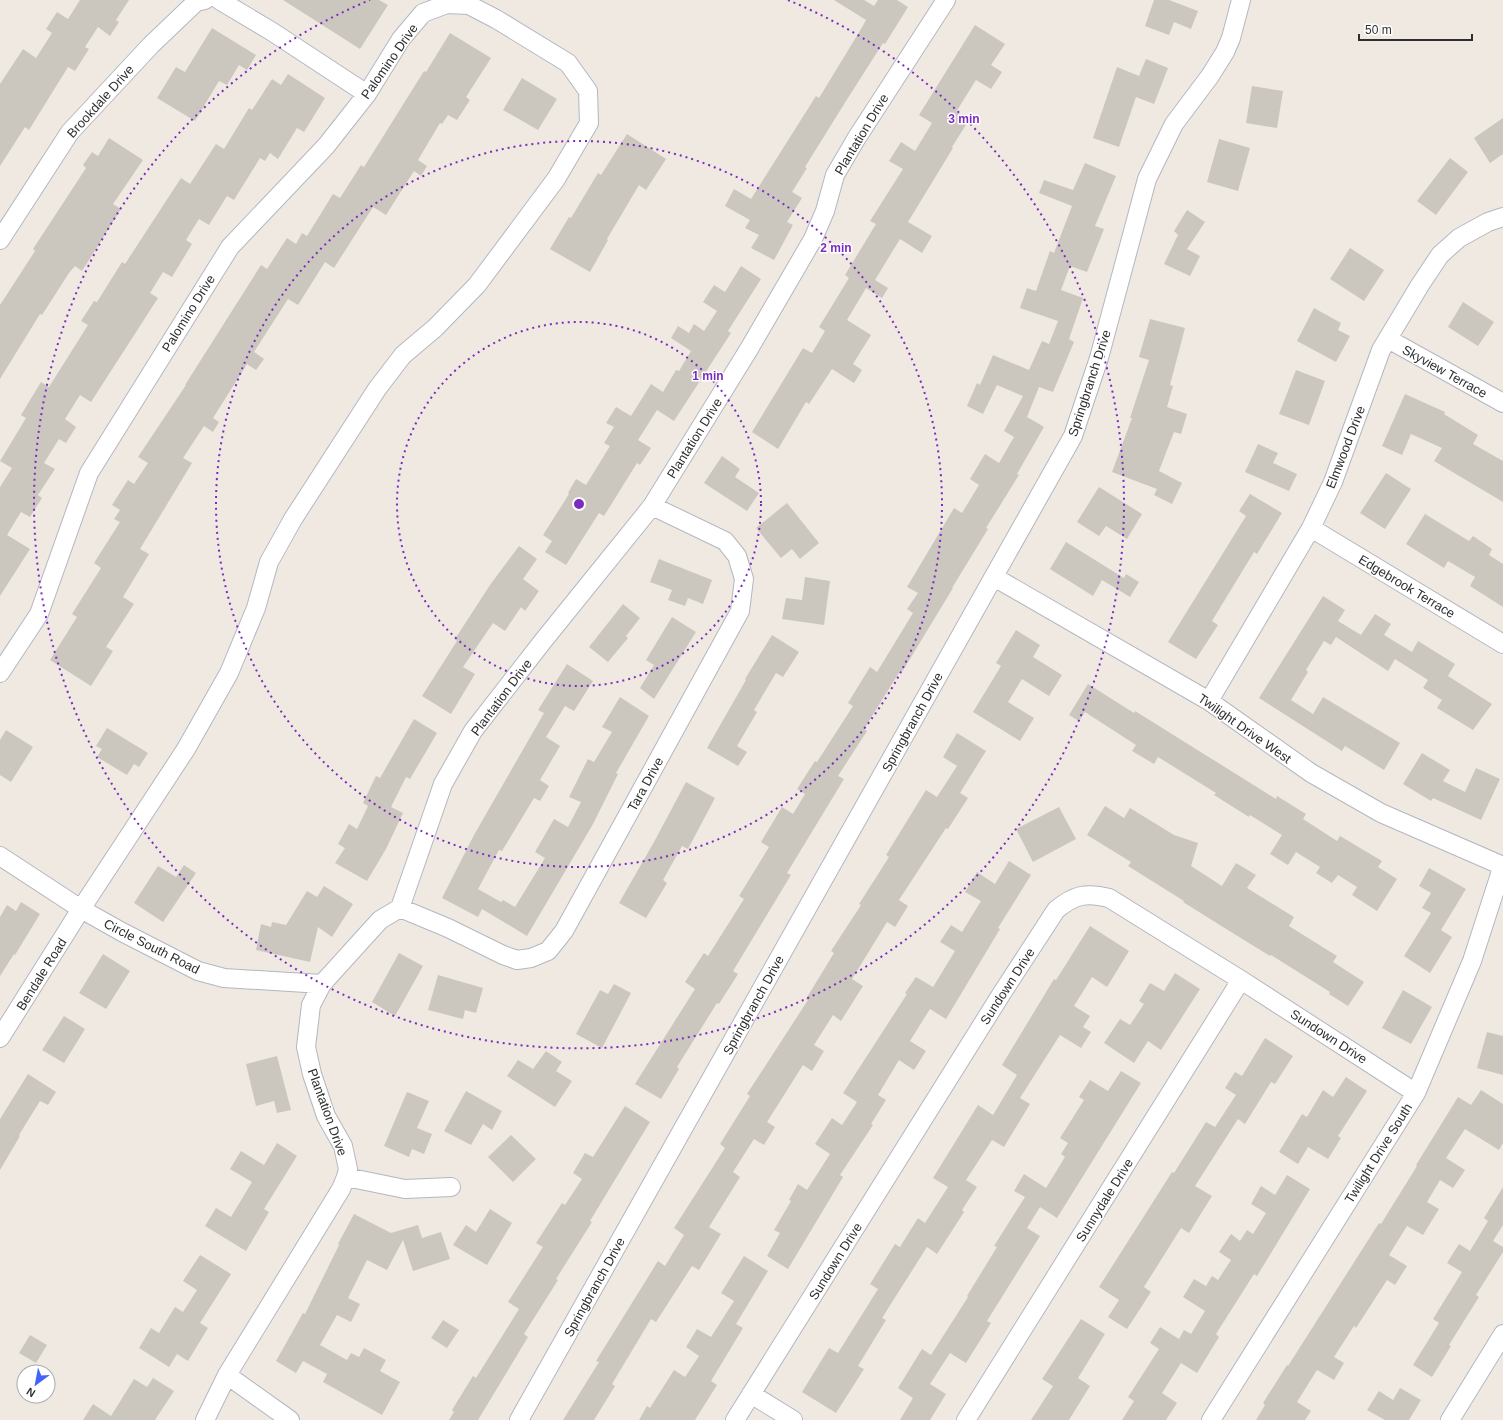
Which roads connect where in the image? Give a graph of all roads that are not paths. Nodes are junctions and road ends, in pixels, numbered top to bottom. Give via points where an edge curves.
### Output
1 (205, 0) edge
2 (219, 0) edge
3 (946, 0) edge
4 (1240, 0) edge
5 (447, 4) joint
6 (367, 94) junction
7 (1503, 218) edge
8 (0, 240) edge
9 (1388, 339) junction
10 (1503, 403) edge
11 (652, 506) junction
12 (1311, 528) junction
13 (994, 577) junction
14 (1503, 644) edge
15 (0, 673) edge
16 (1209, 701) junction
17 (0, 856) edge
18 (1503, 866) edge
19 (400, 908) junction
20 (82, 909) junction
21 (1241, 980) junction
22 (322, 984) junction
23 (0, 1038) edge
24 (1416, 1092) junction
25 (346, 1177) junction
26 (451, 1187) dead end
27 (1503, 1334) edge
28 (227, 1375) junction
29 (751, 1394) junction
30 (205, 1420) edge
31 (290, 1420) edge
32 (519, 1420) edge
33 (735, 1420) edge
34 (793, 1420) edge
35 (966, 1420) edge
36 (1211, 1420) edge
37 (1450, 1420) edge

1 - 8 street, Brookdale Drive via 196,2 151,45 70,132
2 - 6 street
3 - 11 street, Plantation Drive via 856,139 836,175 813,239
4 - 13 street, Springbranch Drive via 1225,52 1174,124 1147,178 1100,358 1073,436
5 - 6 street, Palomino Drive via 423,13 401,39
5 - 20 street, Bendale Road via 468,5 568,63 588,91 589,123 556,180 477,285 435,328 403,355 377,389 293,519 270,562 256,608 225,680 186,749
6 - 15 street, Palomino Drive via 326,146 230,247 89,473 39,614
7 - 9 street, Elmwood Drive via 1488,222 1459,238 1440,255
9 - 10 street, Skyview Terrace
9 - 12 street, Elmwood Drive via 1381,350 1333,482
11 - 19 street, Plantation Drive via 473,731 443,784
11 - 19 street, Tara Drive via 725,542 737,556 744,579 740,611 564,931 548,951 517,960
12 - 14 street, Edgebrook Terrace
12 - 16 street, Elmwood Drive
13 - 16 street, Twilight Drive West
13 - 32 street, Springbranch Drive
16 - 18 street, Twilight Drive West via 1311,773 1381,813
17 - 20 street, Circle South Road
18 - 24 street, Twilight Drive South via 1472,961
19 - 22 street, Plantation Drive via 380,920
20 - 22 street, Circle South Road via 198,971 224,978
20 - 23 street, Bendale Road
21 - 24 street, Sundown Drive
21 - 29 street, Sundown Drive via 1109,898 1080,895 1056,910
21 - 35 street, Sunnydale Drive
22 - 25 street, Plantation Drive via 311,1005 306,1047 326,1116 343,1146 348,1169
24 - 36 street, Twilight Drive South
25 - 26 street via 405,1189
25 - 28 street, Plantation Drive
27 - 37 street
28 - 30 street, Plantation Drive
28 - 31 street
29 - 33 street, Sundown Drive
29 - 34 street

